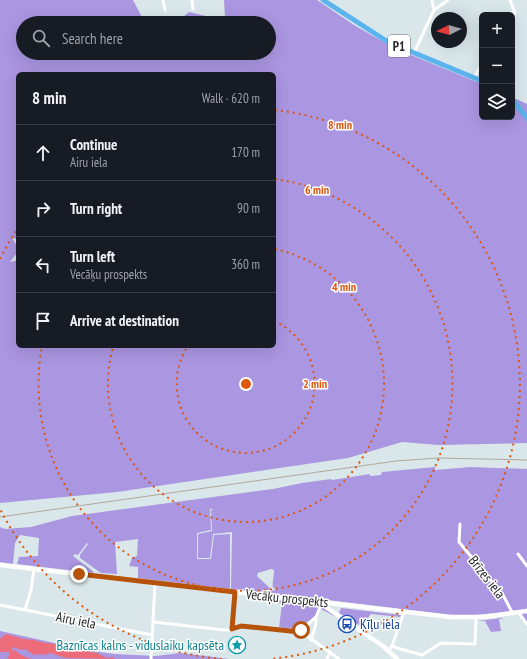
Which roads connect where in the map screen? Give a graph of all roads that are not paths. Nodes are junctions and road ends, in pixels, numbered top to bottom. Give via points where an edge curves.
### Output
1 (163, 0) edge
2 (192, 0) edge
3 (323, 0) edge
4 (432, 0) edge
5 (448, 0) edge
6 (510, 0) edge
7 (331, 2) edge
8 (165, 10) dead end
9 (193, 10) dead end
10 (434, 10) junction
11 (515, 12) edge
12 (414, 53) junction
13 (479, 69) edge
14 (474, 78) junction
15 (479, 80) edge
16 (515, 103) edge
17 (527, 118) edge
18 (460, 524) dead end
19 (518, 554) dead end
20 (0, 565) edge
21 (527, 566) edge
22 (34, 569) junction
23 (156, 582) junction
24 (235, 592) junction
25 (323, 604) junction
26 (339, 604) junction
27 (0, 605) edge
28 (25, 610) junction
29 (527, 611) edge
30 (404, 612) junction
31 (519, 612) junction
32 (336, 614) junction
33 (513, 614) junction
34 (316, 617) junction
35 (476, 617) junction
36 (153, 622) junction
37 (527, 624) edge
38 (232, 629) junction
39 (300, 632) junction
40 (152, 635) junction
41 (312, 640) junction
42 (392, 646) junction
43 (389, 650) junction
44 (330, 652) junction
45 (422, 654) junction
46 (151, 659) edge
47 (327, 659) edge
48 (339, 659) edge
49 (397, 659) edge
50 (425, 659) edge

1 - 8 street
2 - 9 street
3 - 7 main road, P1
4 - 10 street
5 - 10 street
6 - 11 street
7 - 12 main road, P1 via 382,38
10 - 12 street
12 - 14 main road, P1
13 - 14 street
14 - 15 main road, P1
16 - 17 main road
18 - 33 street, Brīzes iela via 459,542 503,595
19 - 21 street
20 - 22 main road, Vecāķu prospekts
22 - 23 main road, Vecāķu prospekts
22 - 28 street via 32,590
23 - 24 main road, Vecāķu prospekts
23 - 36 street
24 - 25 main road, Vecāķu prospekts
24 - 38 street
25 - 26 main road, Vecāķu prospekts
25 - 32 main road
25 - 34 street
26 - 30 main road, Vecāķu prospekts
26 - 32 main road
27 - 28 street, Airu iela
28 - 40 street, Airu iela
29 - 31 main road, Vecāķu prospekts
30 - 35 main road, Vecāķu prospekts
30 - 42 street
31 - 33 main road, Vecāķu prospekts
31 - 37 street
32 - 43 main road
33 - 35 main road, Vecāķu prospekts
34 - 39 street
34 - 41 street
35 - 45 street via 476,644 441,643
36 - 38 street
36 - 40 street
38 - 39 street via 241,626
39 - 41 street
40 - 46 street
41 - 44 street
42 - 43 street
42 - 45 street
43 - 49 main road
44 - 47 street
44 - 48 street
45 - 50 street

